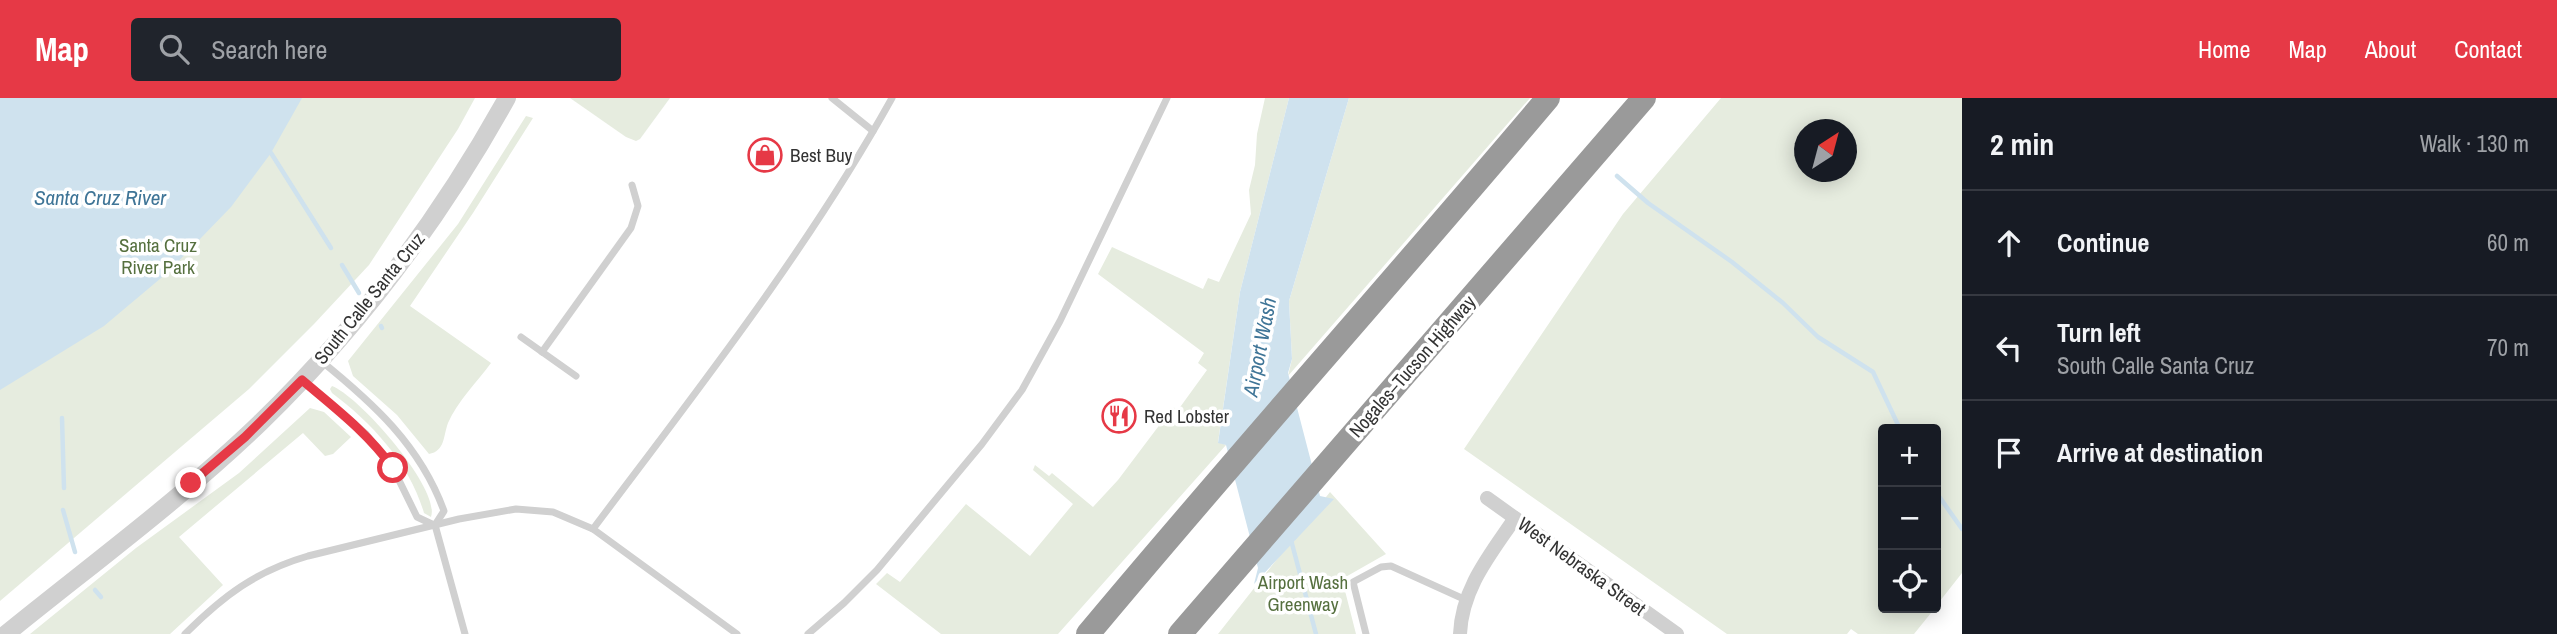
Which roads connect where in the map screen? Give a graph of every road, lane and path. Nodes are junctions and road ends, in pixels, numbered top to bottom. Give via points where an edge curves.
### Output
1 (507, 98) edge
2 (832, 98) edge
3 (892, 98) edge
4 (1167, 98) edge
5 (1549, 98) edge
6 (1644, 98) edge
7 (873, 131) junction
8 (632, 186) dead end
9 (521, 337) dead end
10 (542, 352) junction
11 (320, 360) junction
12 (576, 376) dead end
13 (302, 380) junction
14 (1487, 498) dead end
15 (1515, 519) junction
16 (435, 525) junction
17 (593, 529) junction
18 (1466, 600) junction
19 (6, 634) edge
20 (185, 634) edge
21 (465, 634) edge
22 (737, 634) edge
23 (808, 634) edge
24 (1088, 634) edge
25 (1180, 634) edge
26 (1366, 634) edge
27 (1460, 634) edge
28 (1677, 634) edge

1 - 11 street, South Calle Santa Cruz via 438,212
2 - 7 lane
3 - 7 lane
4 - 23 lane via 1072,298 1012,405 890,555
5 - 24 highway
6 - 25 highway, Nogales–Tucson Highway
7 - 17 lane via 759,305
8 - 10 lane via 638,206 631,228
9 - 10 lane
10 - 12 lane
11 - 13 street, South Calle Santa Cruz
11 - 16 lane via 380,411 415,453 444,511
13 - 16 lane via 366,434 396,475 417,517
13 - 19 street, South Calle Santa Cruz via 219,460
14 - 15 street, West Nebraska Street
15 - 18 street via 1475,576
15 - 28 street, West Nebraska Street
16 - 17 lane via 529,509 562,514
16 - 20 lane via 274,567 238,587
16 - 21 lane
17 - 22 lane
18 - 26 lane via 1391,566 1381,566 1353,582
18 - 27 street

